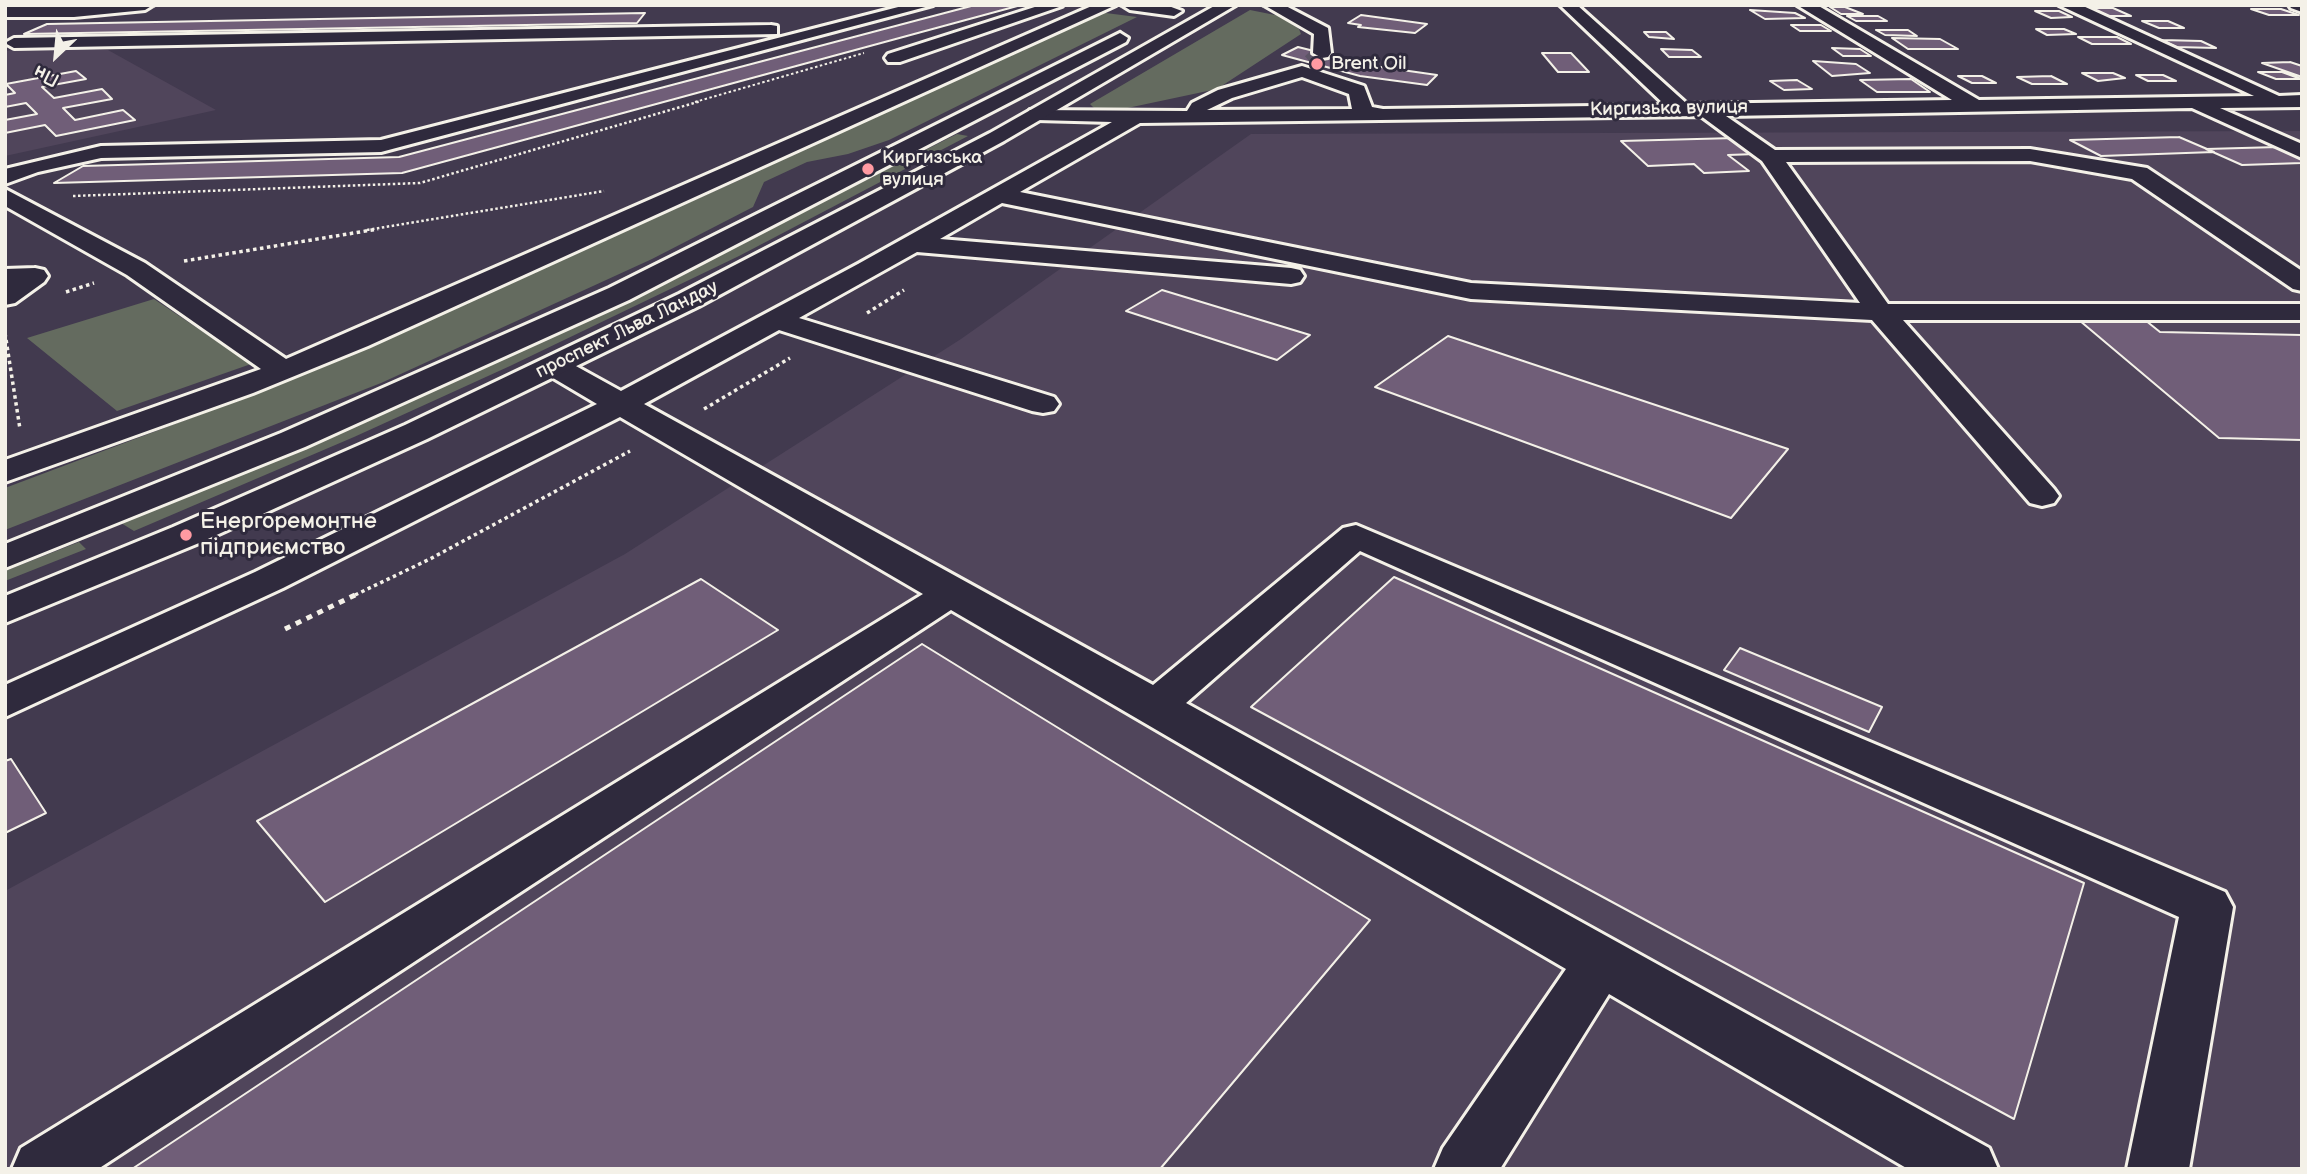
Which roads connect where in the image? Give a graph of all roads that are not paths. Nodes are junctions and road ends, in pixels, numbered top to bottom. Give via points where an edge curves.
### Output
1 (145, 5) edge
2 (925, 5) edge
3 (1056, 5) edge
4 (1108, 5) edge
5 (1130, 5) edge
6 (1228, 5) edge
7 (1272, 5) edge
8 (1568, 5) edge
9 (1805, 5) edge
10 (2067, 5) edge
11 (1179, 8) edge
12 (835, 9) dead end
13 (5, 12) edge
14 (874, 18) junction
15 (833, 29) junction
16 (14, 43) dead end
17 (1108, 44) junction
18 (1149, 49) junction
19 (894, 58) dead end
20 (1312, 62) junction
21 (2280, 101) junction
22 (2302, 101) edge
23 (2190, 102) junction
24 (987, 106) junction
25 (1975, 106) junction
26 (1691, 108) junction
27 (1037, 114) junction
28 (1383, 116) junction
29 (1136, 117) junction
30 (1193, 117) junction
31 (2302, 152) edge
32 (1770, 156) junction
33 (5, 177) edge
34 (998, 195) junction
35 (5, 196) edge
36 (912, 244) junction
37 (5, 277) edge
38 (2302, 282) edge
39 (1471, 291) junction
40 (5, 298) edge
41 (1880, 312) junction
42 (2302, 312) edge
43 (778, 320) junction
44 (554, 366) junction
45 (284, 371) junction
46 (621, 404) junction
47 (1043, 404) dead end
48 (11, 468) edge
49 (2042, 496) dead end
50 (5, 557) edge
51 (953, 592) junction
52 (5, 611) edge
53 (5, 702) edge
54 (1154, 707) junction
55 (1601, 961) junction
56 (43, 1169) edge
57 (1465, 1169) edge
58 (1967, 1169) edge
59 (2158, 1169) edge

1 - 13 main road
2 - 14 main road
3 - 19 main road
4 - 45 main road
5 - 11 main road
6 - 18 main road, проспект Льва Ландау
7 - 20 main road via 1322,32
8 - 26 main road
9 - 25 main road
10 - 21 main road
11 - 17 main road, проспект Льва Ландау
12 - 14 main road
14 - 15 main road
15 - 16 main road
15 - 33 main road via 381,146 101,152
17 - 18 main road
17 - 24 main road, проспект Льва Ландау
18 - 27 main road, проспект Льва Ландау
20 - 28 main road via 1357,90 1362,111
20 - 30 main road via 1225,94 1199,107
21 - 22 main road, Киргизька вулиця
21 - 23 main road, Киргизька вулиця
23 - 25 main road, Киргизька вулиця
23 - 31 main road
24 - 27 main road, Киргизька вулиця
24 - 50 main road, проспект Льва Ландау via 596,304 293,440
25 - 26 main road, Киргизька вулиця
26 - 28 main road, Киргизька вулиця
26 - 32 main road
27 - 29 main road, Киргизька вулиця
27 - 44 main road, проспект Льва Ландау via 775,257
28 - 30 main road, Киргизька вулиця
29 - 30 main road, Киргизька вулиця
29 - 34 main road
32 - 38 main road via 2030,155 2139,173
32 - 41 main road
34 - 36 main road
34 - 39 main road
35 - 45 main road via 136,270
36 - 39 main road
36 - 43 main road
37 - 40 main road via 35,276
39 - 41 main road
41 - 42 main road
41 - 49 main road
43 - 46 main road
43 - 47 main road
44 - 46 main road
44 - 52 main road, проспект Льва Ландау via 210,524
45 - 48 main road
46 - 51 main road
46 - 53 main road via 269,580
51 - 54 main road
51 - 56 main road
54 - 55 main road
54 - 59 main road via 1356,536 2207,907
55 - 57 main road
55 - 58 main road

